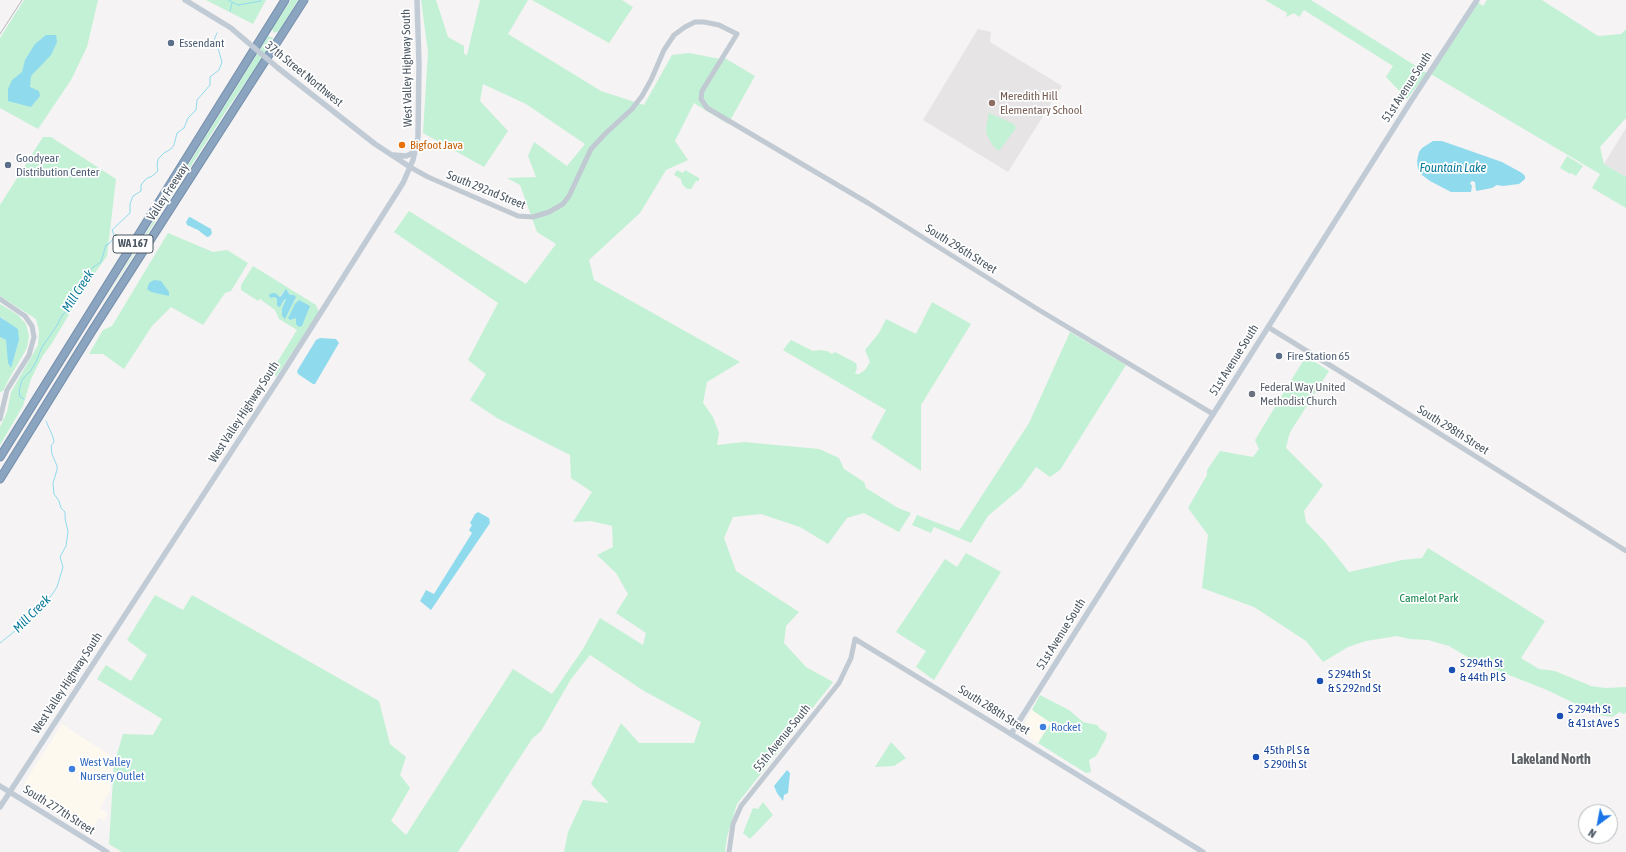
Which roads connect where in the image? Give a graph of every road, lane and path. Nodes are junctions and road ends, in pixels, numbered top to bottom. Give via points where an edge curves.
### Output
1 (185, 0) edge
2 (286, 0) edge
3 (304, 0) edge
4 (417, 0) edge
5 (1477, 0) edge
6 (701, 100) joint
7 (417, 144) junction
8 (389, 154) junction
9 (410, 167) junction
10 (0, 299) edge
11 (1268, 327) junction
12 (1213, 414) junction
13 (0, 419) edge
14 (0, 457) edge
15 (9, 466) junction
16 (0, 479) edge
17 (0, 482) edge
18 (1626, 551) edge
19 (855, 639) joint
20 (1011, 734) junction
21 (0, 786) edge
22 (10, 792) junction
23 (0, 807) edge
24 (106, 852) edge
25 (729, 852) edge
26 (1203, 852) edge

1 - 8 main road, 37th Street Northwest, bridge via 231,28 321,103
2 - 14 highway, Valley Freeway / WA 167
3 - 15 highway, Valley Freeway / WA 167 via 92,331
4 - 7 main road, West Valley Highway South
5 - 11 main road, 51st Avenue South
6 - 9 street, South 292nd Street via 704,86 737,34 723,27 698,22 677,32 671,39 642,96 591,149 569,196 556,209 539,216 518,216
6 - 12 street, South 296th Street via 704,106
7 - 8 main road via 413,152 406,156
7 - 9 main road, West Valley Highway South
8 - 9 main road, 37th Street Northwest
9 - 22 main road, West Valley Highway South via 370,236
10 - 13 street via 29,320 34,337 29,355 7,390
11 - 12 main road, 51st Avenue South
11 - 18 street, South 298th Street
12 - 20 main road, 51st Avenue South
15 - 16 highway, Valley Freeway / WA 167
15 - 17 highway
19 - 20 street, South 288th Street
19 - 25 street, 55th Avenue South via 839,683 742,806 731,831
20 - 26 main road, South 288th Street
21 - 22 main road, South 277th Street
22 - 23 main road, West Valley Highway South
22 - 24 main road, South 277th Street

